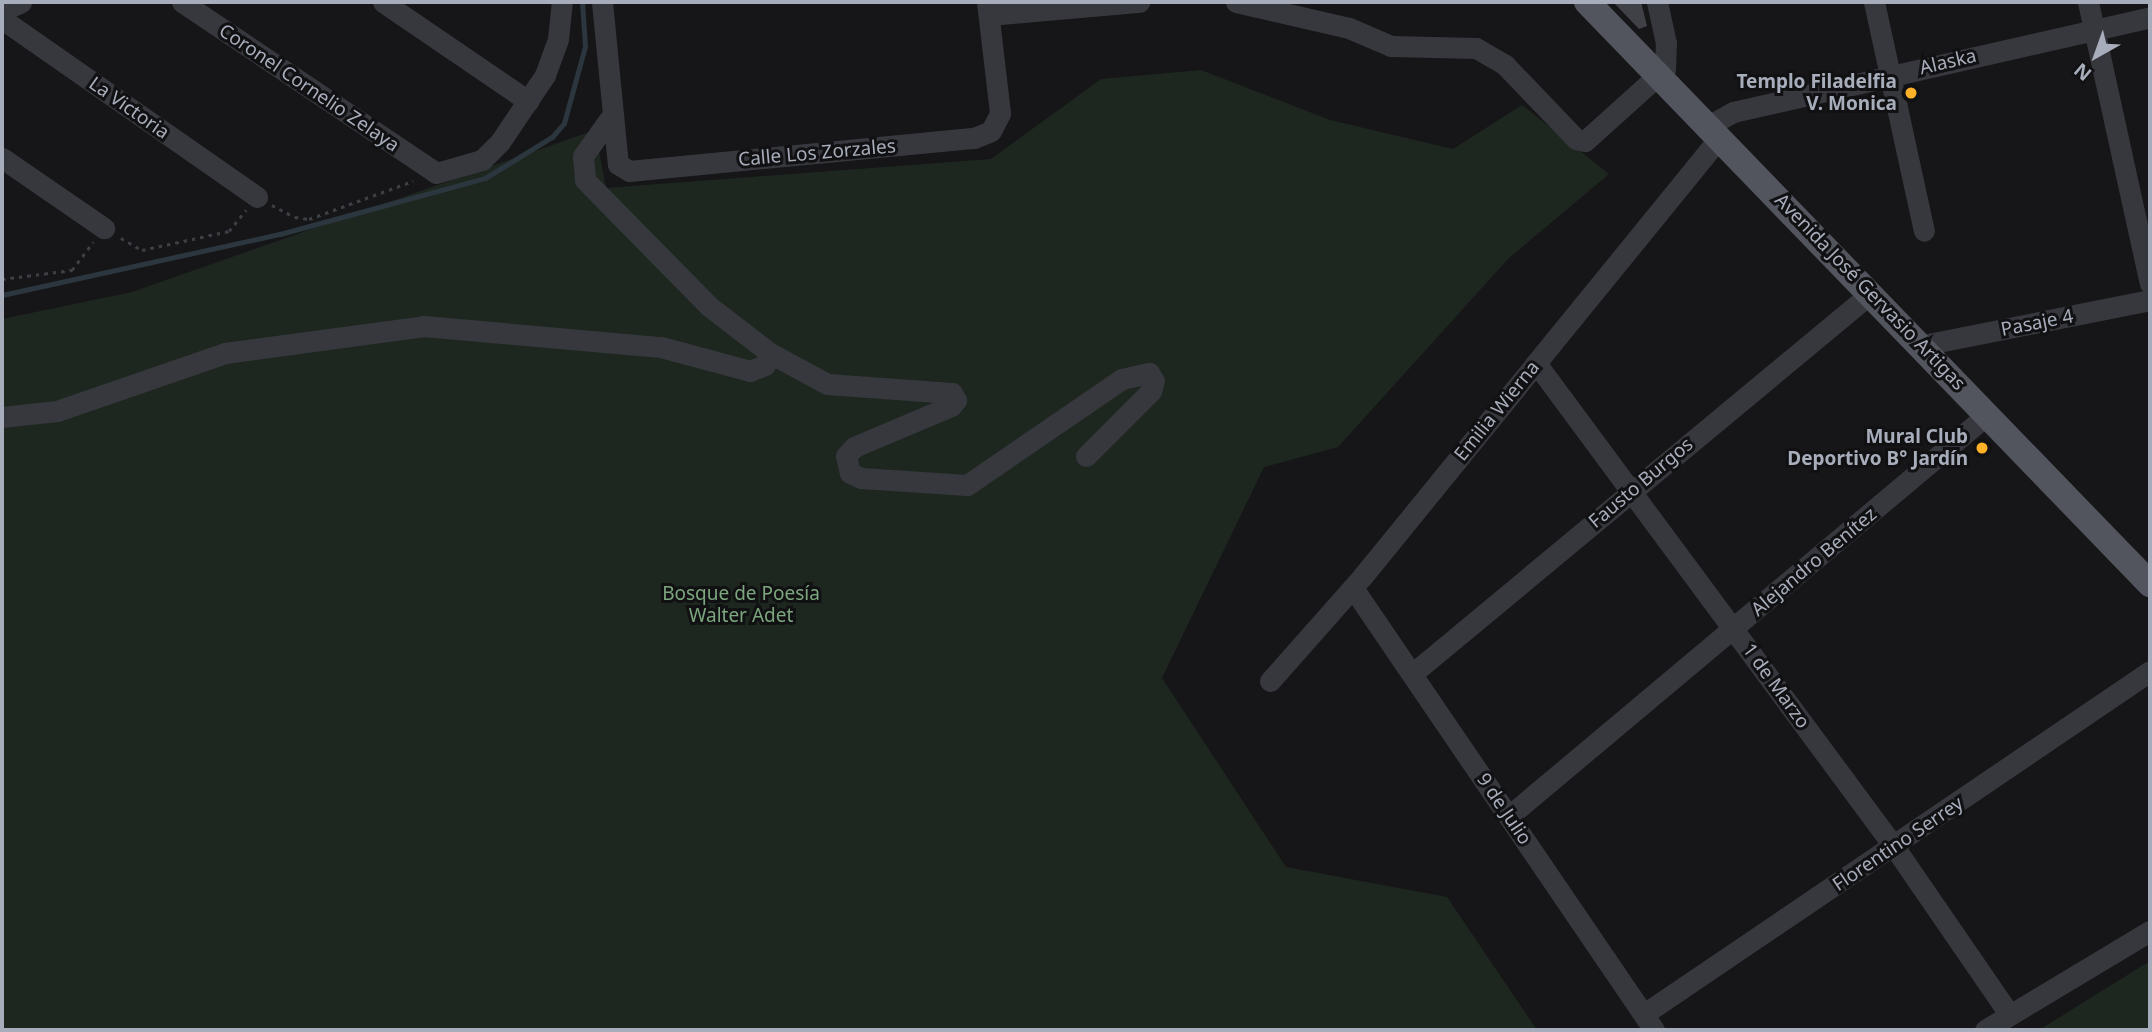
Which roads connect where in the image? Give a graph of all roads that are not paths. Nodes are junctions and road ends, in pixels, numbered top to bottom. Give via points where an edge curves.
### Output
1 (20, 2) edge
2 (182, 2) edge
3 (383, 2) edge
4 (562, 2) edge
5 (602, 2) edge
6 (1139, 2) edge
7 (1236, 2) edge
8 (1587, 2) edge
9 (1657, 2) edge
10 (1874, 2) edge
11 (2088, 2) edge
12 (988, 8) edge
13 (2, 11) edge
14 (2150, 17) edge
15 (2, 19) edge
16 (2094, 29) junction
17 (1891, 75) junction
18 (1660, 76) junction
19 (528, 101) junction
20 (613, 114) junction
21 (1714, 131) junction
22 (2, 158) edge
23 (257, 197) road end
24 (104, 228) road end
25 (1924, 232) dead end
26 (2150, 284) edge
27 (1871, 293) junction
28 (2150, 300) edge
29 (1923, 345) junction
30 (771, 353) junction
31 (1536, 363) junction
32 (1988, 414) junction
33 (2, 417) edge
34 (1086, 456) dead end
35 (1633, 489) junction
36 (2150, 584) edge
37 (1353, 588) junction
38 (1735, 629) junction
39 (2150, 671) edge
40 (1412, 674) junction
41 (1270, 681) dead end
42 (1509, 816) junction
43 (1895, 848) junction
44 (2150, 930) edge
45 (2009, 1014) junction
46 (1649, 1022) edge
47 (1985, 1030) edge

1 - 13 street
2 - 19 street, Coronel Cornelio Zelaya via 436,173 489,155
3 - 19 street
4 - 19 street via 554,54
5 - 20 street
6 - 12 street
7 - 18 street via 1349,28 1391,46 1476,48 1505,65 1576,138 1585,141
8 - 18 main road, Avenida José Gervasio Artigas
9 - 18 street via 1667,57
10 - 17 street
11 - 16 street
12 - 20 street, Calle Los Zorzales via 1000,113 991,131 974,138 622,170
14 - 16 street, Alaska
15 - 23 street, La Victoria
16 - 17 street, Alaska
16 - 26 street
17 - 21 street, Alaska via 1733,112
17 - 25 street
18 - 21 main road, Avenida José Gervasio Artigas
20 - 30 street via 583,156 585,180 695,293
21 - 27 main road, Avenida José Gervasio Artigas
21 - 31 street, Emilia Wierna
22 - 24 street
27 - 29 main road, Avenida José Gervasio Artigas
27 - 35 street, Fausto Burgos
28 - 29 street, Pasaje 4
29 - 32 main road, Avenida José Gervasio Artigas
30 - 33 street via 765,365 750,371 661,347 424,326 225,353 57,411
30 - 34 street via 827,384 952,393 956,400 951,406 854,447 846,456 850,473 861,478 951,487 978,480 1130,374 1149,373 1154,381 1151,391
31 - 35 street, 1 de Marzo
31 - 37 street, Emilia Wierna
32 - 36 main road, Avenida José Gervasio Artigas
32 - 38 street, Alejandro Benítez
35 - 38 street, 1 de Marzo
35 - 40 street, Fausto Burgos
37 - 40 street, 9 de Julio
37 - 41 street, Emilia Wierna
38 - 42 street, Alejandro Benítez
38 - 43 street, 1 de Marzo
39 - 43 street, Florentino Serrey
40 - 42 street, 9 de Julio
42 - 46 street, 9 de Julio
43 - 45 street, 1 de Marzo
43 - 46 street, Florentino Serrey
44 - 45 street
45 - 47 street

